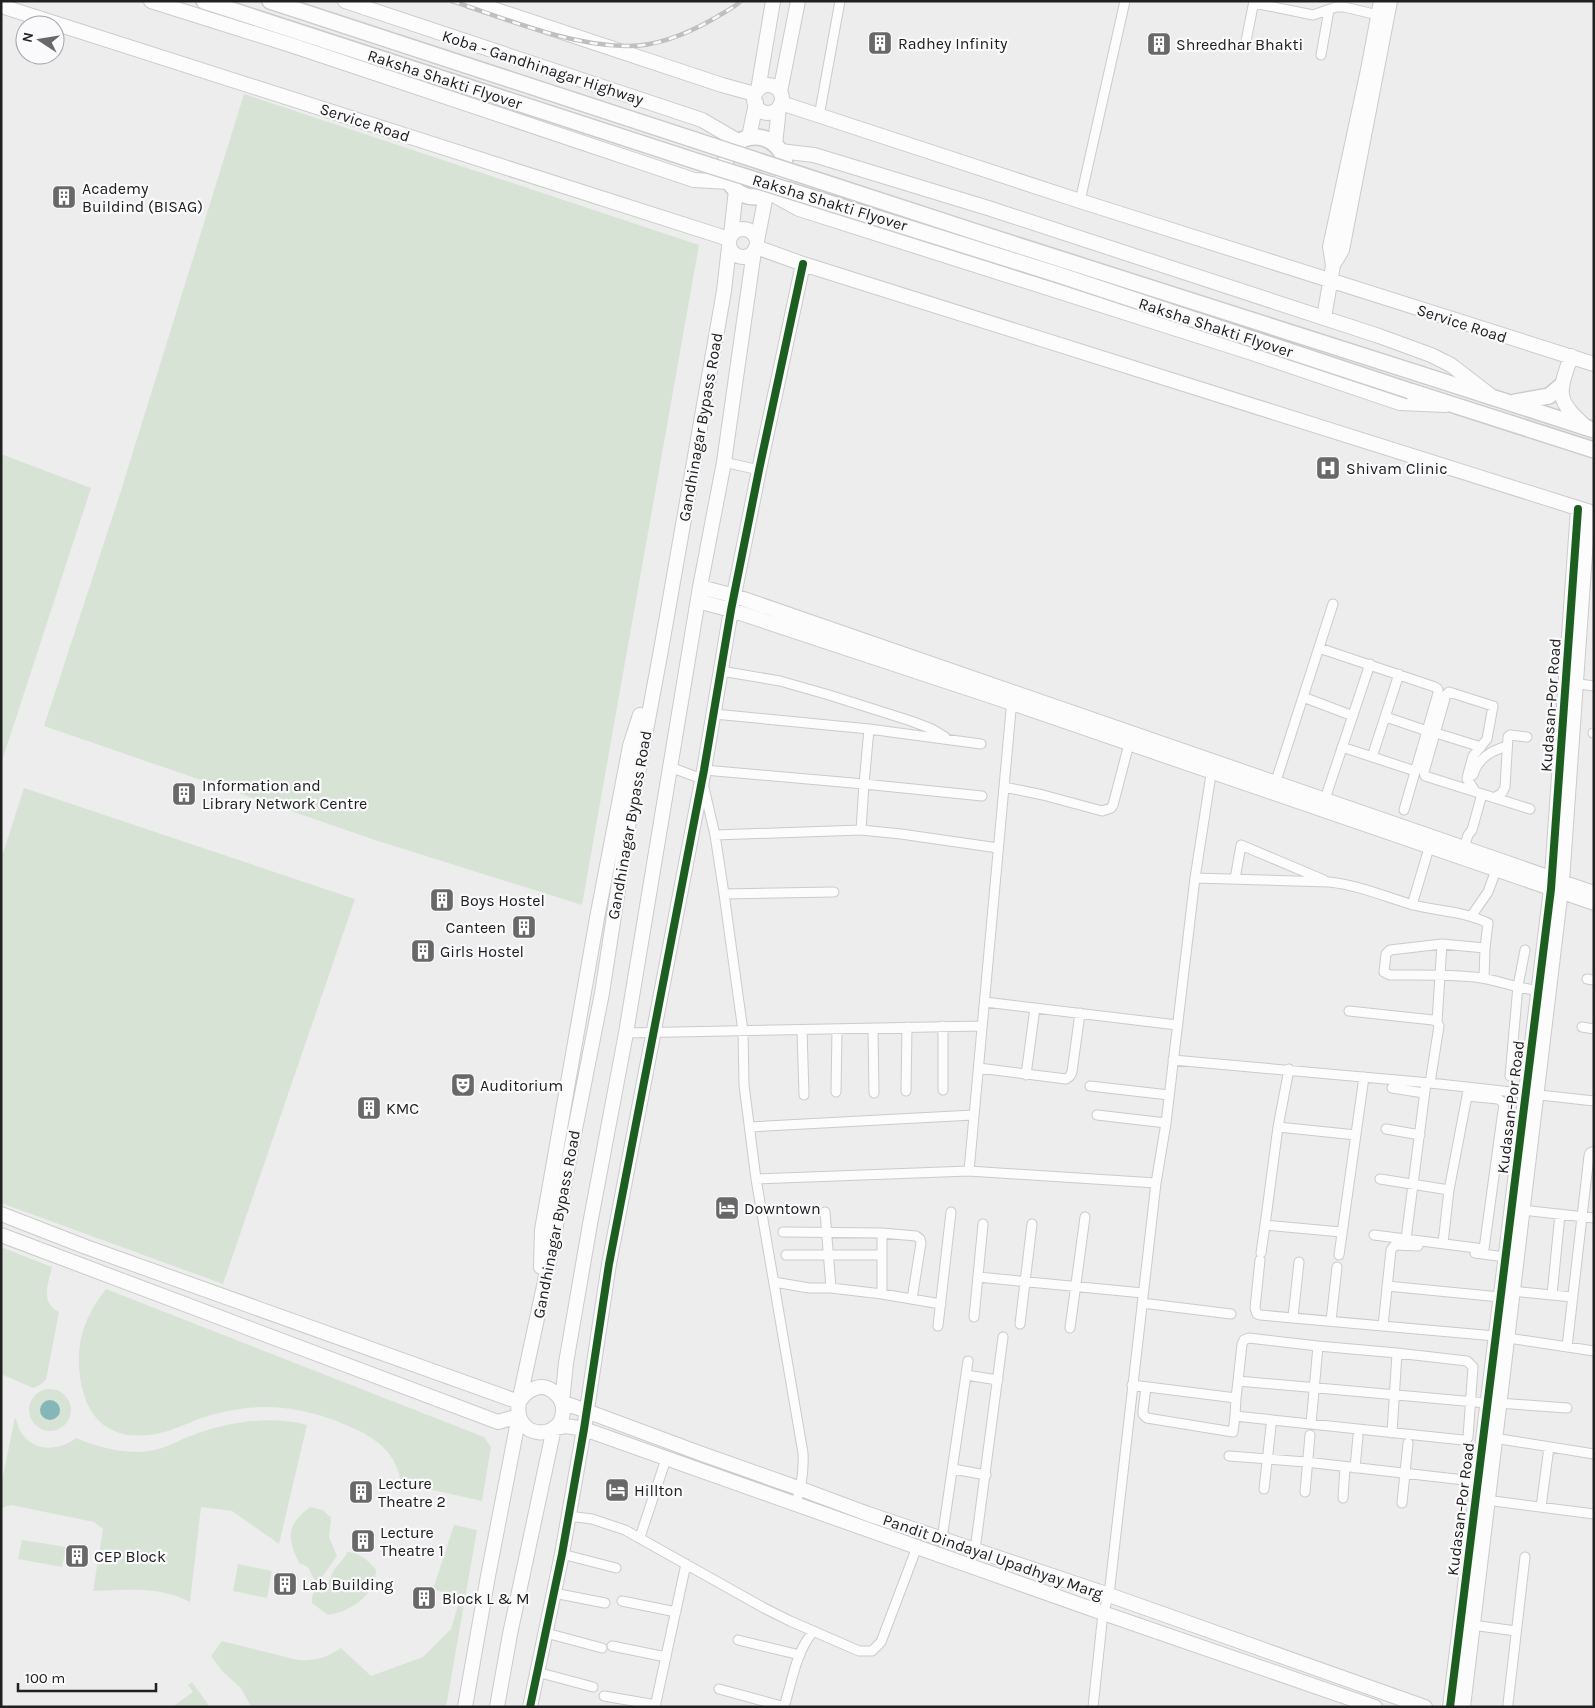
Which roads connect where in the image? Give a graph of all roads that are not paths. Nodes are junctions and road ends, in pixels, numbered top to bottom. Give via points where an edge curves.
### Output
1 (151, 1) edge
2 (204, 1) edge
3 (270, 1) edge
4 (345, 1) edge
5 (468, 1) edge
6 (773, 1) edge
7 (798, 1) edge
8 (840, 1) edge
9 (1125, 1) edge
10 (1390, 1) edge
11 (1254, 2) edge
12 (1, 6) edge
13 (1379, 8) edge
14 (1329, 10) junction
15 (1246, 41) dead end
16 (1321, 55) dead end
17 (756, 95) junction
18 (780, 101) junction
19 (819, 116) junction
20 (744, 139) junction
21 (778, 148) junction
22 (732, 186) junction
23 (768, 194) junction
24 (1080, 201) junction
25 (730, 240) junction
26 (756, 246) junction
27 (803, 264) junction
28 (1333, 265) junction
29 (1331, 280) junction
30 (1324, 318) junction
31 (1571, 356) junction
32 (1594, 364) edge
33 (1561, 386) junction
34 (1502, 401) junction
35 (1455, 406) junction
36 (1590, 429) edge
37 (1594, 450) edge
38 (724, 462) junction
39 (759, 470) junction
40 (1587, 511) edge
41 (700, 587) junction
42 (698, 601) junction
43 (733, 603) junction
44 (1333, 604) dead end
45 (1319, 648) junction
46 (1370, 664) junction
47 (721, 671) junction
48 (1400, 674) junction
49 (1571, 683) junction
50 (1594, 686) edge
51 (1013, 697) junction
52 (1303, 697) junction
53 (714, 714) junction
54 (1352, 716) junction
55 (1386, 717) junction
56 (869, 729) junction
57 (1432, 732) junction
58 (1527, 737) dead end
59 (948, 739) junction
60 (981, 744) dead end
61 (1129, 744) junction
62 (1507, 746) junction
63 (1342, 747) junction
64 (1481, 747) junction
65 (1372, 756) junction
66 (1212, 766) junction
67 (670, 767) junction
68 (1415, 771) junction
69 (703, 775) junction
70 (1471, 782) junction
71 (864, 784) junction
72 (1004, 787) junction
73 (1274, 788) junction
74 (1478, 793) junction
75 (982, 796) dead end
76 (1494, 798) junction
77 (1325, 799) junction
78 (1530, 809) dead end
79 (1404, 810) dead end
80 (861, 830) junction
81 (715, 835) junction
82 (1466, 842) junction
83 (998, 848) junction
84 (1429, 848) junction
85 (1496, 870) junction
86 (1195, 878) junction
87 (1235, 879) junction
88 (1329, 882) junction
89 (1557, 885) junction
90 (834, 892) dead end
91 (1594, 893) edge
92 (724, 894) junction
93 (1594, 904) edge
94 (1412, 905) junction
95 (1472, 916) junction
96 (1442, 944) junction
97 (1485, 948) junction
98 (1525, 950) dead end
99 (1441, 974) junction
100 (1484, 978) junction
101 (1518, 986) junction
102 (1538, 990) junction
103 (985, 1002) junction
104 (1035, 1008) junction
105 (1349, 1011) dead end
106 (1080, 1013) junction
107 (1437, 1022) junction
108 (1177, 1025) junction
109 (943, 1026) junction
110 (982, 1026) junction
111 (907, 1027) junction
112 (1582, 1027) dead end
113 (872, 1028) junction
114 (837, 1029) junction
115 (1594, 1029) edge
116 (802, 1030) junction
117 (743, 1031) junction
118 (654, 1032) junction
119 (626, 1033) junction
120 (1173, 1060) junction
121 (978, 1068) junction
122 (1288, 1069) junction
123 (1026, 1075) junction
124 (1510, 1076) dead end
125 (1364, 1077) junction
126 (1428, 1083) junction
127 (1090, 1086) dead end
128 (1392, 1088) dead end
129 (943, 1090) dead end
130 (906, 1091) dead end
131 (836, 1092) dead end
132 (1467, 1092) junction
133 (874, 1093) dead end
134 (1424, 1093) junction
135 (804, 1095) dead end
136 (1169, 1095) junction
137 (1531, 1095) junction
138 (1594, 1101) edge
139 (973, 1115) junction
140 (1096, 1115) dead end
141 (1166, 1123) junction
142 (750, 1127) junction
143 (1278, 1127) junction
144 (1386, 1129) dead end
145 (1356, 1135) junction
146 (1420, 1135) junction
147 (1594, 1151) edge
148 (968, 1171) junction
149 (756, 1179) junction
150 (1380, 1179) dead end
151 (1156, 1183) junction
152 (1412, 1185) junction
153 (1449, 1190) junction
154 (1522, 1210) junction
155 (825, 1212) dead end
156 (951, 1212) dead end
157 (1, 1214) edge
158 (1560, 1214) junction
159 (1581, 1216) junction
160 (1085, 1217) dead end
161 (1594, 1218) edge
162 (984, 1224) dead end
163 (1032, 1224) dead end
164 (1265, 1225) junction
165 (783, 1232) dead end
166 (826, 1232) junction
167 (1341, 1232) junction
168 (882, 1233) junction
169 (1, 1235) edge
170 (1374, 1235) dead end
171 (1406, 1239) junction
172 (1443, 1243) junction
173 (86, 1247) junction
174 (827, 1254) junction
175 (786, 1255) dead end
176 (881, 1255) junction
177 (1339, 1255) dead end
178 (1505, 1257) junction
179 (1299, 1262) dead end
180 (82, 1264) junction
181 (1337, 1268) dead end
182 (978, 1277) junction
183 (774, 1282) junction
184 (1026, 1282) junction
185 (1076, 1286) junction
186 (1387, 1286) junction
187 (831, 1288) junction
188 (1143, 1293) junction
189 (882, 1294) junction
190 (1506, 1294) junction
191 (1552, 1295) junction
192 (1572, 1297) junction
193 (912, 1299) junction
194 (1142, 1303) junction
195 (940, 1304) junction
196 (1230, 1314) dead end
197 (974, 1317) dead end
198 (1293, 1318) junction
199 (1331, 1321) junction
200 (1020, 1324) dead end
201 (938, 1326) dead end
202 (1383, 1326) junction
203 (1070, 1328) dead end
204 (1003, 1337) dead end
205 (1501, 1337) junction
206 (1318, 1346) junction
207 (1566, 1347) junction
208 (1594, 1351) edge
209 (1397, 1352) junction
210 (968, 1361) dead end
211 (966, 1375) junction
212 (998, 1380) junction
213 (1238, 1381) junction
214 (1132, 1385) junction
215 (1146, 1387) junction
216 (1315, 1388) junction
217 (1394, 1395) junction
218 (1236, 1398) junction
219 (562, 1402) junction
220 (1471, 1402) junction
221 (1493, 1403) junction
222 (1567, 1408) dead end
223 (519, 1409) junction
224 (586, 1410) junction
225 (1235, 1416) junction
226 (1311, 1424) junction
227 (1271, 1426) dead end
228 (554, 1428) junction
229 (584, 1430) junction
230 (1392, 1433) junction
231 (1310, 1435) dead end
232 (1358, 1436) dead end
233 (1494, 1438) junction
234 (1408, 1443) dead end
235 (1549, 1447) junction
236 (1594, 1454) edge
237 (1229, 1456) dead end
238 (666, 1459) junction
239 (1267, 1459) junction
240 (1308, 1463) junction
241 (1345, 1467) junction
242 (1355, 1468) junction
243 (952, 1469) junction
244 (1405, 1474) junction
245 (986, 1475) junction
246 (1483, 1483) junction
247 (801, 1489) junction
248 (1264, 1489) dead end
249 (1305, 1492) dead end
250 (1343, 1498) dead end
251 (1486, 1500) junction
252 (1402, 1503) dead end
253 (795, 1505) junction
254 (1541, 1507) junction
255 (1594, 1514) edge
256 (568, 1516) junction
257 (640, 1537) junction
258 (942, 1539) junction
259 (917, 1547) junction
260 (975, 1550) junction
261 (562, 1554) junction
262 (1525, 1557) dead end
263 (686, 1564) junction
264 (968, 1566) junction
265 (616, 1568) dead end
266 (554, 1593) junction
267 (1108, 1595) junction
268 (622, 1601) dead end
269 (605, 1603) dead end
270 (676, 1612) junction
271 (1103, 1614) junction
272 (1472, 1625) junction
273 (814, 1631) junction
274 (1516, 1631) junction
275 (546, 1633) junction
276 (738, 1640) dead end
277 (612, 1646) dead end
278 (602, 1648) dead end
279 (800, 1655) junction
280 (666, 1657) junction
281 (538, 1672) junction
282 (593, 1687) dead end
283 (719, 1689) dead end
284 (604, 1696) dead end
285 (1508, 1704) dead end
286 (656, 1706) edge
287 (465, 1707) edge
288 (497, 1707) edge
289 (530, 1707) edge
290 (785, 1707) edge
291 (1093, 1707) edge
292 (1375, 1707) edge
293 (1425, 1707) edge
294 (1450, 1707) edge
295 (1463, 1707) edge

1 - 22 street via 694,180
2 - 35 main road, Raksha Shakti Flyover, bridge via 1056,274
3 - 34 main road, Raksha Shakti Flyover, bridge via 973,232
4 - 20 street, Koba - Gandhinagar Highway via 702,120
5 - 17 street
6 - 17 street
7 - 18 street
8 - 19 street
9 - 24 street
10 - 28 street via 1342,250
11 - 14 street via 1313,15
11 - 15 street
12 - 25 street, Service Road
13 - 14 street via 1336,7
13 - 28 street via 1330,247
14 - 16 street
17 - 18 street via 766,85 771,85 775,87
17 - 18 street via 758,108 766,112 776,110
17 - 20 street
18 - 19 street, Service Road
18 - 21 street
19 - 24 street, Service Road
20 - 21 main road via 767,139
20 - 22 main road via 730,150 726,158 726,174
21 - 23 main road via 784,174 780,184
21 - 30 street via 814,155 997,211
22 - 23 main road via 749,196
22 - 25 street, Gandhinagar Bypass Road
23 - 26 street, Gandhinagar Bypass Road
23 - 35 street via 799,209 1400,403
24 - 29 street, Service Road
25 - 26 street via 731,251 739,256 748,256
25 - 26 street via 739,229 748,230 752,232
25 - 223 street, Gandhinagar Bypass Road via 724,291 627,829 602,993
26 - 27 street
26 - 38 street, Gandhinagar Bypass Road
27 - 39 street
27 - 40 street
28 - 29 street
29 - 30 street
29 - 31 street, Service Road
30 - 34 street via 1431,355
31 - 32 street, Service Road
31 - 33 street
33 - 34 main road via 1544,398
33 - 36 street via 1567,409
34 - 36 main road, Raksha Shakti Flyover
35 - 37 main road
38 - 39 street
38 - 41 street, Gandhinagar Bypass Road
39 - 43 street
40 - 49 street, Kudasan-Por Road
41 - 42 street, Gandhinagar Bypass Road
41 - 43 street
42 - 43 street
42 - 67 street, Gandhinagar Bypass Road
43 - 47 street
43 - 51 street
44 - 45 street
45 - 46 street
45 - 52 street
46 - 48 street
46 - 54 street
47 - 53 street
47 - 59 street via 780,681 829,695 932,729
48 - 55 street
48 - 57 street via 1438,689
49 - 50 street
49 - 89 street, Kudasan-Por Road
51 - 61 street
51 - 66 street
51 - 72 street
52 - 54 street
52 - 73 street
53 - 56 street
53 - 69 street
54 - 63 street
55 - 57 street
55 - 65 street
56 - 59 street
56 - 71 street
57 - 64 street
57 - 64 street via 1446,695 1453,692 1493,706 1486,739
57 - 68 street
57 - 74 street via 1425,776
58 - 62 street via 1510,735
59 - 60 street
61 - 66 street
61 - 72 street via 1113,805 1106,810
62 - 70 street via 1478,762
62 - 76 street via 1505,787
63 - 65 street
63 - 77 street
64 - 70 street via 1473,756 1468,779
65 - 68 street
66 - 73 street
66 - 86 street
67 - 69 street
67 - 119 street, Gandhinagar Bypass Road
68 - 79 street
69 - 71 street
69 - 81 street
69 - 118 street
70 - 74 street
71 - 75 street
71 - 80 street
72 - 83 street
73 - 77 street
73 - 84 street
74 - 76 street
74 - 82 street via 1472,830
76 - 78 street
77 - 82 street
80 - 81 street
80 - 83 street
81 - 92 street
82 - 89 street
83 - 103 street
84 - 85 street
84 - 94 street
85 - 89 street
85 - 95 street via 1488,892
86 - 87 street
86 - 108 street
87 - 88 street
87 - 88 street via 1241,845
88 - 94 street
89 - 91 street
89 - 93 street
89 - 102 street, Kudasan-Por Road
89 - 137 street, Kudasan-Por Road
90 - 92 street
92 - 117 street
94 - 95 street
95 - 97 street via 1488,923
96 - 97 street
96 - 99 street
96 - 99 street via 1390,950 1383,968 1390,975
97 - 100 street
98 - 101 street
99 - 100 street
99 - 107 street
100 - 101 street
101 - 102 street
101 - 124 street
102 - 137 street, Kudasan-Por Road
103 - 104 street
103 - 110 street
104 - 106 street
104 - 123 street
105 - 107 street
106 - 108 street
106 - 123 street via 1070,1076 1061,1079
107 - 126 street via 1439,1026
108 - 120 street
109 - 110 street
109 - 111 street
109 - 129 street
110 - 121 street
111 - 113 street
111 - 130 street
112 - 115 street
113 - 114 street
113 - 133 street
114 - 116 street
114 - 131 street
116 - 117 street
116 - 135 street
117 - 118 street
117 - 142 street via 744,1085
118 - 119 street
118 - 224 street via 609,1264
119 - 219 street, Gandhinagar Bypass Road via 590,1224
120 - 122 street
120 - 136 street
121 - 123 street
121 - 139 street
122 - 125 street
122 - 143 street
125 - 126 street
125 - 145 street
126 - 132 street
126 - 134 street
127 - 136 street
128 - 134 street
132 - 137 street
132 - 153 street
132 - 172 street via 1504,1103 1484,1249
134 - 146 street
136 - 141 street
137 - 138 street
137 - 154 street, Kudasan-Por Road
137 - 178 street, Kudasan-Por Road
139 - 142 street
139 - 148 street
140 - 141 street
141 - 151 street
142 - 149 street
143 - 145 street
143 - 164 street
144 - 146 street
145 - 167 street
146 - 152 street
147 - 159 street via 1589,1156
148 - 149 street
148 - 151 street
149 - 183 street
150 - 152 street
151 - 188 street
152 - 153 street
152 - 171 street
153 - 172 street
154 - 158 street
154 - 190 street, Kudasan-Por Road
155 - 166 street
156 - 195 street
157 - 173 street
158 - 159 street
158 - 191 street
159 - 161 street
159 - 192 street
160 - 185 street
162 - 182 street
163 - 184 street
164 - 167 street
164 - 198 street via 1256,1312
165 - 166 street
166 - 168 street
166 - 174 street
167 - 177 street
168 - 176 street
168 - 193 street via 920,1239
169 - 180 street
170 - 171 street
171 - 172 street
173 - 180 street
173 - 223 street
174 - 175 street
174 - 176 street
174 - 187 street
176 - 189 street
178 - 186 street via 1395,1245 1391,1250
178 - 190 street, Kudasan-Por Road
179 - 198 street
180 - 223 street via 498,1422
181 - 199 street
182 - 184 street
182 - 197 street
183 - 187 street
183 - 247 street via 803,1453
184 - 185 street
184 - 200 street
185 - 188 street
185 - 203 street
186 - 190 street
186 - 202 street
187 - 189 street
188 - 194 street
189 - 193 street
190 - 191 street
190 - 205 street, Kudasan-Por Road
191 - 192 street
192 - 207 street
193 - 195 street
194 - 196 street
194 - 214 street
195 - 201 street
198 - 199 street
199 - 202 street
202 - 205 street
204 - 212 street
205 - 207 street
205 - 221 street, Kudasan-Por Road
206 - 209 street
206 - 213 street via 1244,1340
206 - 216 street
207 - 208 street
209 - 217 street
209 - 220 street via 1470,1363 1473,1367
210 - 211 street
211 - 212 street
211 - 243 street
212 - 245 street
213 - 216 street
213 - 218 street
214 - 215 street
214 - 267 street
215 - 218 street
215 - 225 street via 1143,1414 1147,1418 1233,1432
216 - 217 street
216 - 226 street
217 - 220 street
217 - 230 street
218 - 225 street
219 - 223 street via 552,1390 537,1388 523,1395
219 - 224 street, Pandit Dindayal Upadhyay Marg
219 - 228 street via 562,1416
220 - 221 street
220 - 230 street via 1467,1440
221 - 222 street
221 - 233 street, Kudasan-Por Road
221 - 246 street, Kudasan-Por Road
223 - 228 street via 522,1423 533,1432
223 - 287 street, Gandhinagar Bypass Road
224 - 229 street
224 - 247 street, Pandit Dindayal Upadhyay Marg
225 - 226 street
226 - 230 street
227 - 239 street
228 - 229 street, Pandit Dindayal Upadhyay Marg via 566,1426
228 - 288 street
229 - 238 street, Pandit Dindayal Upadhyay Marg
229 - 256 street
231 - 240 street
232 - 242 street
233 - 235 street
233 - 246 street, Kudasan-Por Road
234 - 244 street
235 - 236 street
235 - 254 street
237 - 239 street
238 - 253 street, Pandit Dindayal Upadhyay Marg
238 - 257 street
239 - 240 street
239 - 248 street
240 - 241 street
240 - 249 street
241 - 242 street
241 - 250 street
242 - 244 street
243 - 245 street
243 - 258 street
244 - 246 street
244 - 252 street
245 - 260 street
246 - 251 street, Kudasan-Por Road
246 - 294 street, Kudasan-Por Road
247 - 253 street
247 - 258 street, Pandit Dindayal Upadhyay Marg
251 - 254 street
251 - 272 street, Kudasan-Por Road
253 - 259 street, Pandit Dindayal Upadhyay Marg
254 - 255 street
256 - 257 street via 611,1524
256 - 261 street
257 - 263 street
258 - 260 street, Pandit Dindayal Upadhyay Marg
259 - 264 street, Pandit Dindayal Upadhyay Marg
259 - 273 street via 881,1642 872,1651 860,1651
260 - 264 street
260 - 267 street, Pandit Dindayal Upadhyay Marg
261 - 265 street
261 - 266 street
262 - 274 street
263 - 270 street
263 - 273 street via 764,1608
264 - 271 street, Pandit Dindayal Upadhyay Marg
266 - 269 street
266 - 275 street
267 - 271 street
267 - 293 street, Pandit Dindayal Upadhyay Marg
268 - 270 street
270 - 280 street
271 - 291 street
271 - 292 street, Pandit Dindayal Upadhyay Marg
272 - 274 street
272 - 295 street, Kudasan-Por Road
273 - 279 street
274 - 285 street
275 - 278 street
275 - 281 street
276 - 279 street
277 - 280 street
279 - 290 street
280 - 286 street
281 - 282 street
281 - 289 street
283 - 290 street
284 - 286 street

